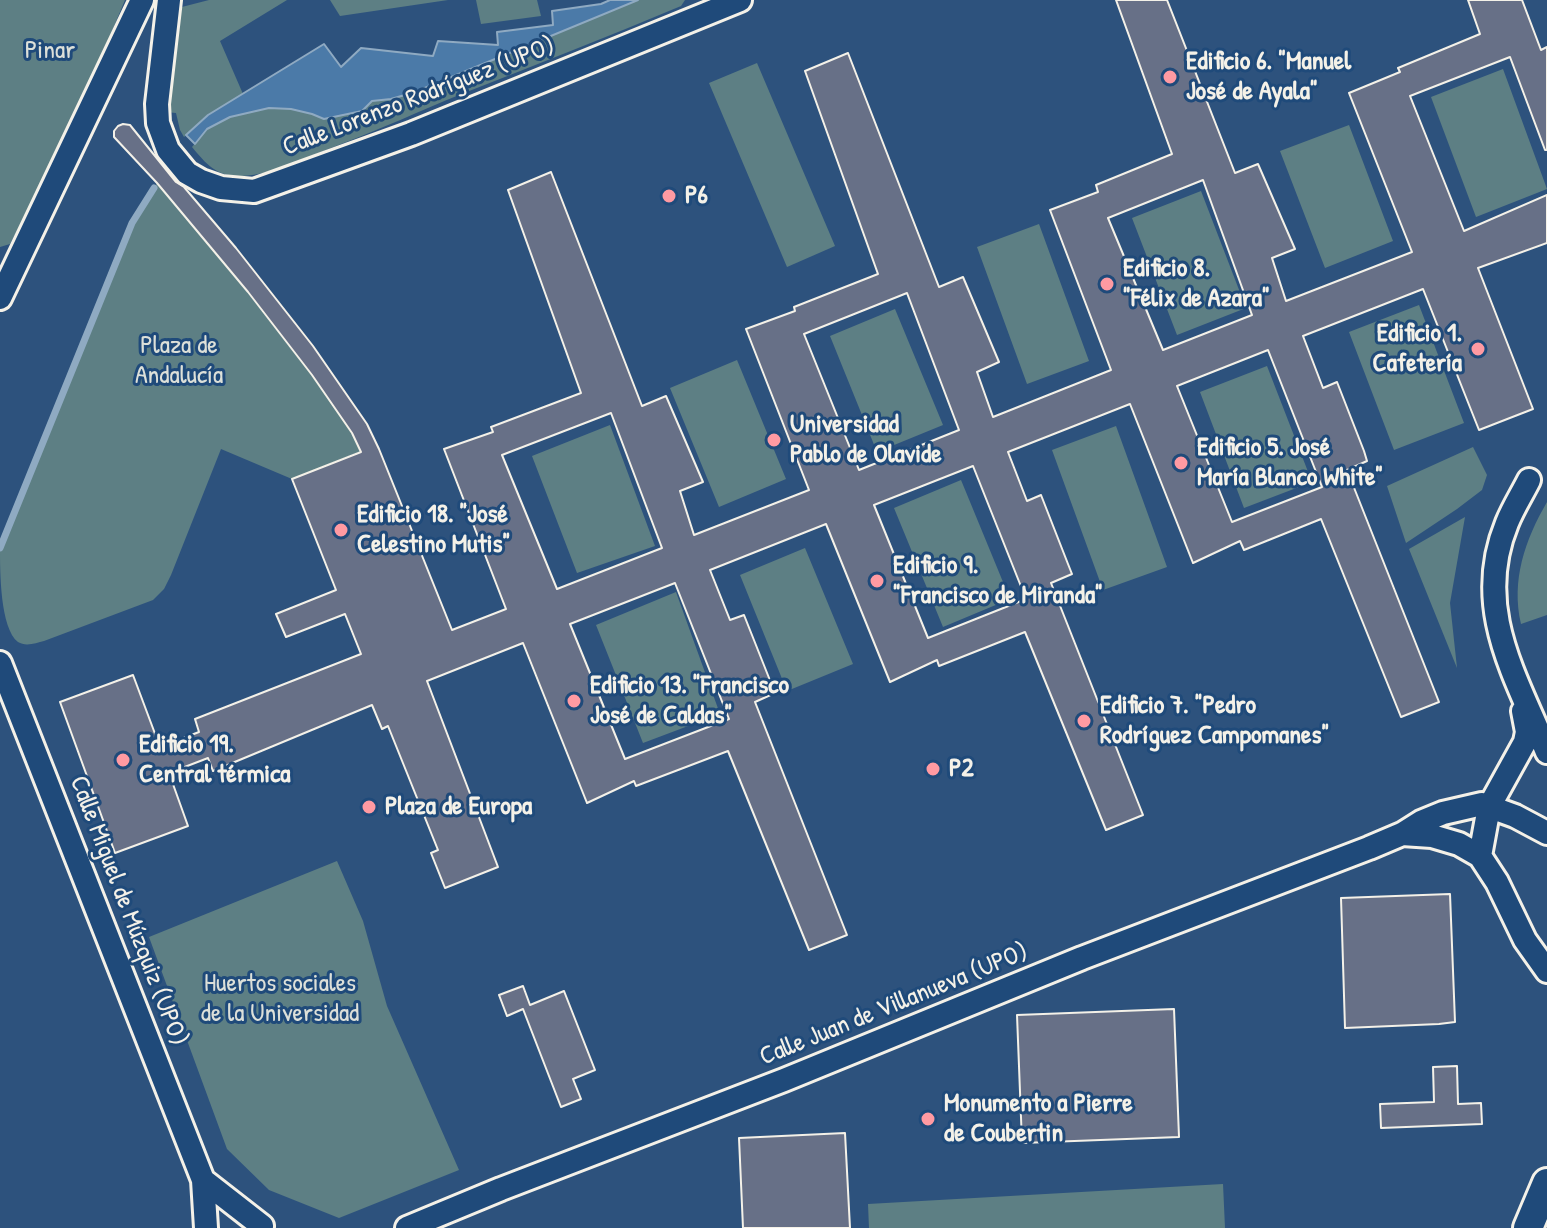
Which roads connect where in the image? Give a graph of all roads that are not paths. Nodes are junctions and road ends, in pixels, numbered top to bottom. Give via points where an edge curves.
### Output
1 (142, 0) edge
2 (169, 0) edge
3 (740, 0) edge
4 (702, 7) edge
5 (0, 298) edge
6 (1529, 480) dead end
7 (0, 663) edge
8 (1519, 686) junction
9 (1547, 752) edge
10 (1489, 807) junction
11 (1547, 833) edge
12 (1402, 834) junction
13 (1480, 856) junction
14 (1547, 971) edge
15 (203, 1180) junction
16 (1547, 1183) edge
17 (259, 1227) edge
18 (206, 1228) edge
19 (407, 1228) edge
20 (1528, 1228) edge

1 - 5 street
2 - 4 street, Calle Lorenzo Rodríguez (UPO) via 157,104 168,150 201,181 254,191 411,134
3 - 4 street, Calle Lorenzo Rodríguez (UPO)
6 - 8 street via 1507,523 1495,566 1498,626
7 - 15 street, Calle Miguel de Múzquiz (UPO)
8 - 9 street
8 - 10 street via 1525,742
10 - 11 street
10 - 12 street, Calle Juan de Villanueva (UPO) via 1443,813
10 - 13 street
12 - 13 street via 1432,836
12 - 19 street, Calle Juan de Villanueva (UPO)
13 - 14 street
15 - 17 street
15 - 18 street, Calle Miguel de Múzquiz (UPO)
16 - 20 street

